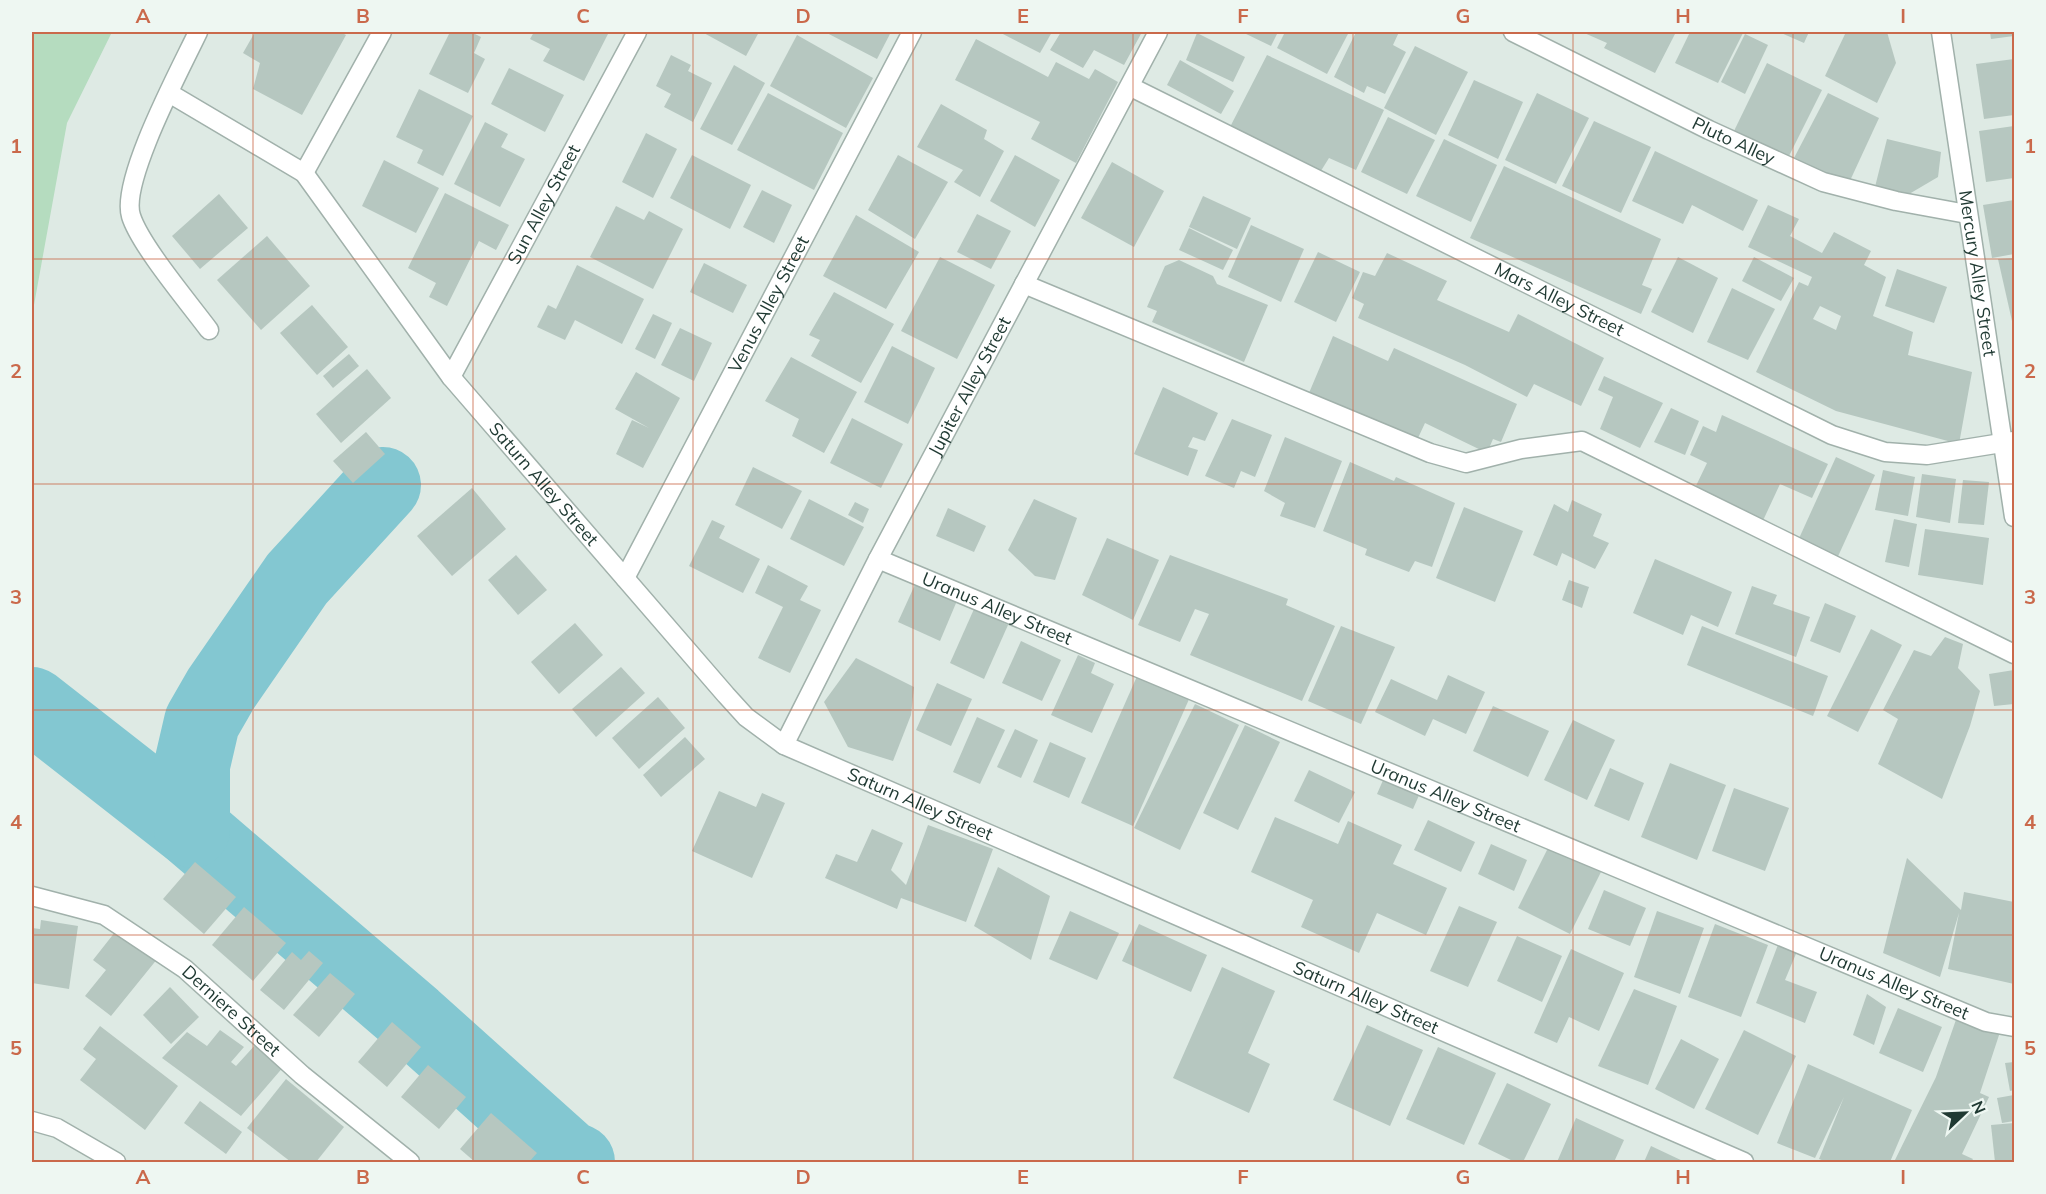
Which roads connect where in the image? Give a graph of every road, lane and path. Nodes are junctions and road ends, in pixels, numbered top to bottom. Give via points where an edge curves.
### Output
1 (198, 32) edge
2 (382, 32) edge
3 (637, 32) edge
4 (912, 32) edge
5 (1158, 32) edge
6 (1513, 32) edge
7 (1941, 32) edge
8 (1131, 87) junction
9 (169, 93) junction
10 (304, 172) junction
11 (1967, 214) junction
12 (1024, 284) junction
13 (209, 330) dead end
14 (451, 377) junction
15 (2009, 442) edge
16 (2014, 517) edge
17 (878, 559) junction
18 (625, 578) junction
19 (2014, 654) edge
20 (784, 745) junction
21 (32, 896) edge
22 (2014, 1027) edge
23 (32, 1121) edge
24 (116, 1162) edge
25 (410, 1162) edge
26 (1744, 1162) edge

1 - 9 street
2 - 10 street
3 - 14 street, Sun Alley Street
4 - 18 street, Venus Alley Street
5 - 8 street, Jupiter Alley Street
6 - 11 street, Pluto Alley via 1823,182
7 - 11 street, Mercury Alley Street
8 - 12 street, Jupiter Alley Street
8 - 15 street, Mars Alley Street via 1832,435 1885,452 1927,455
9 - 10 street
9 - 13 street via 132,181 131,215 139,233
10 - 14 street, Saturn Alley Street
11 - 15 street, Mercury Alley Street
12 - 17 street, Jupiter Alley Street
12 - 19 street via 1430,453 1466,463 1521,449 1582,441
14 - 18 street, Saturn Alley Street
15 - 16 street, Mercury Alley Street
17 - 20 street, Jupiter Alley Street
17 - 22 street, Uranus Alley Street via 1986,1022
18 - 20 street, Saturn Alley Street via 746,717
20 - 26 street, Saturn Alley Street
21 - 25 street, Derniere Street via 104,915 185,969 302,1075
23 - 24 street via 57,1128

